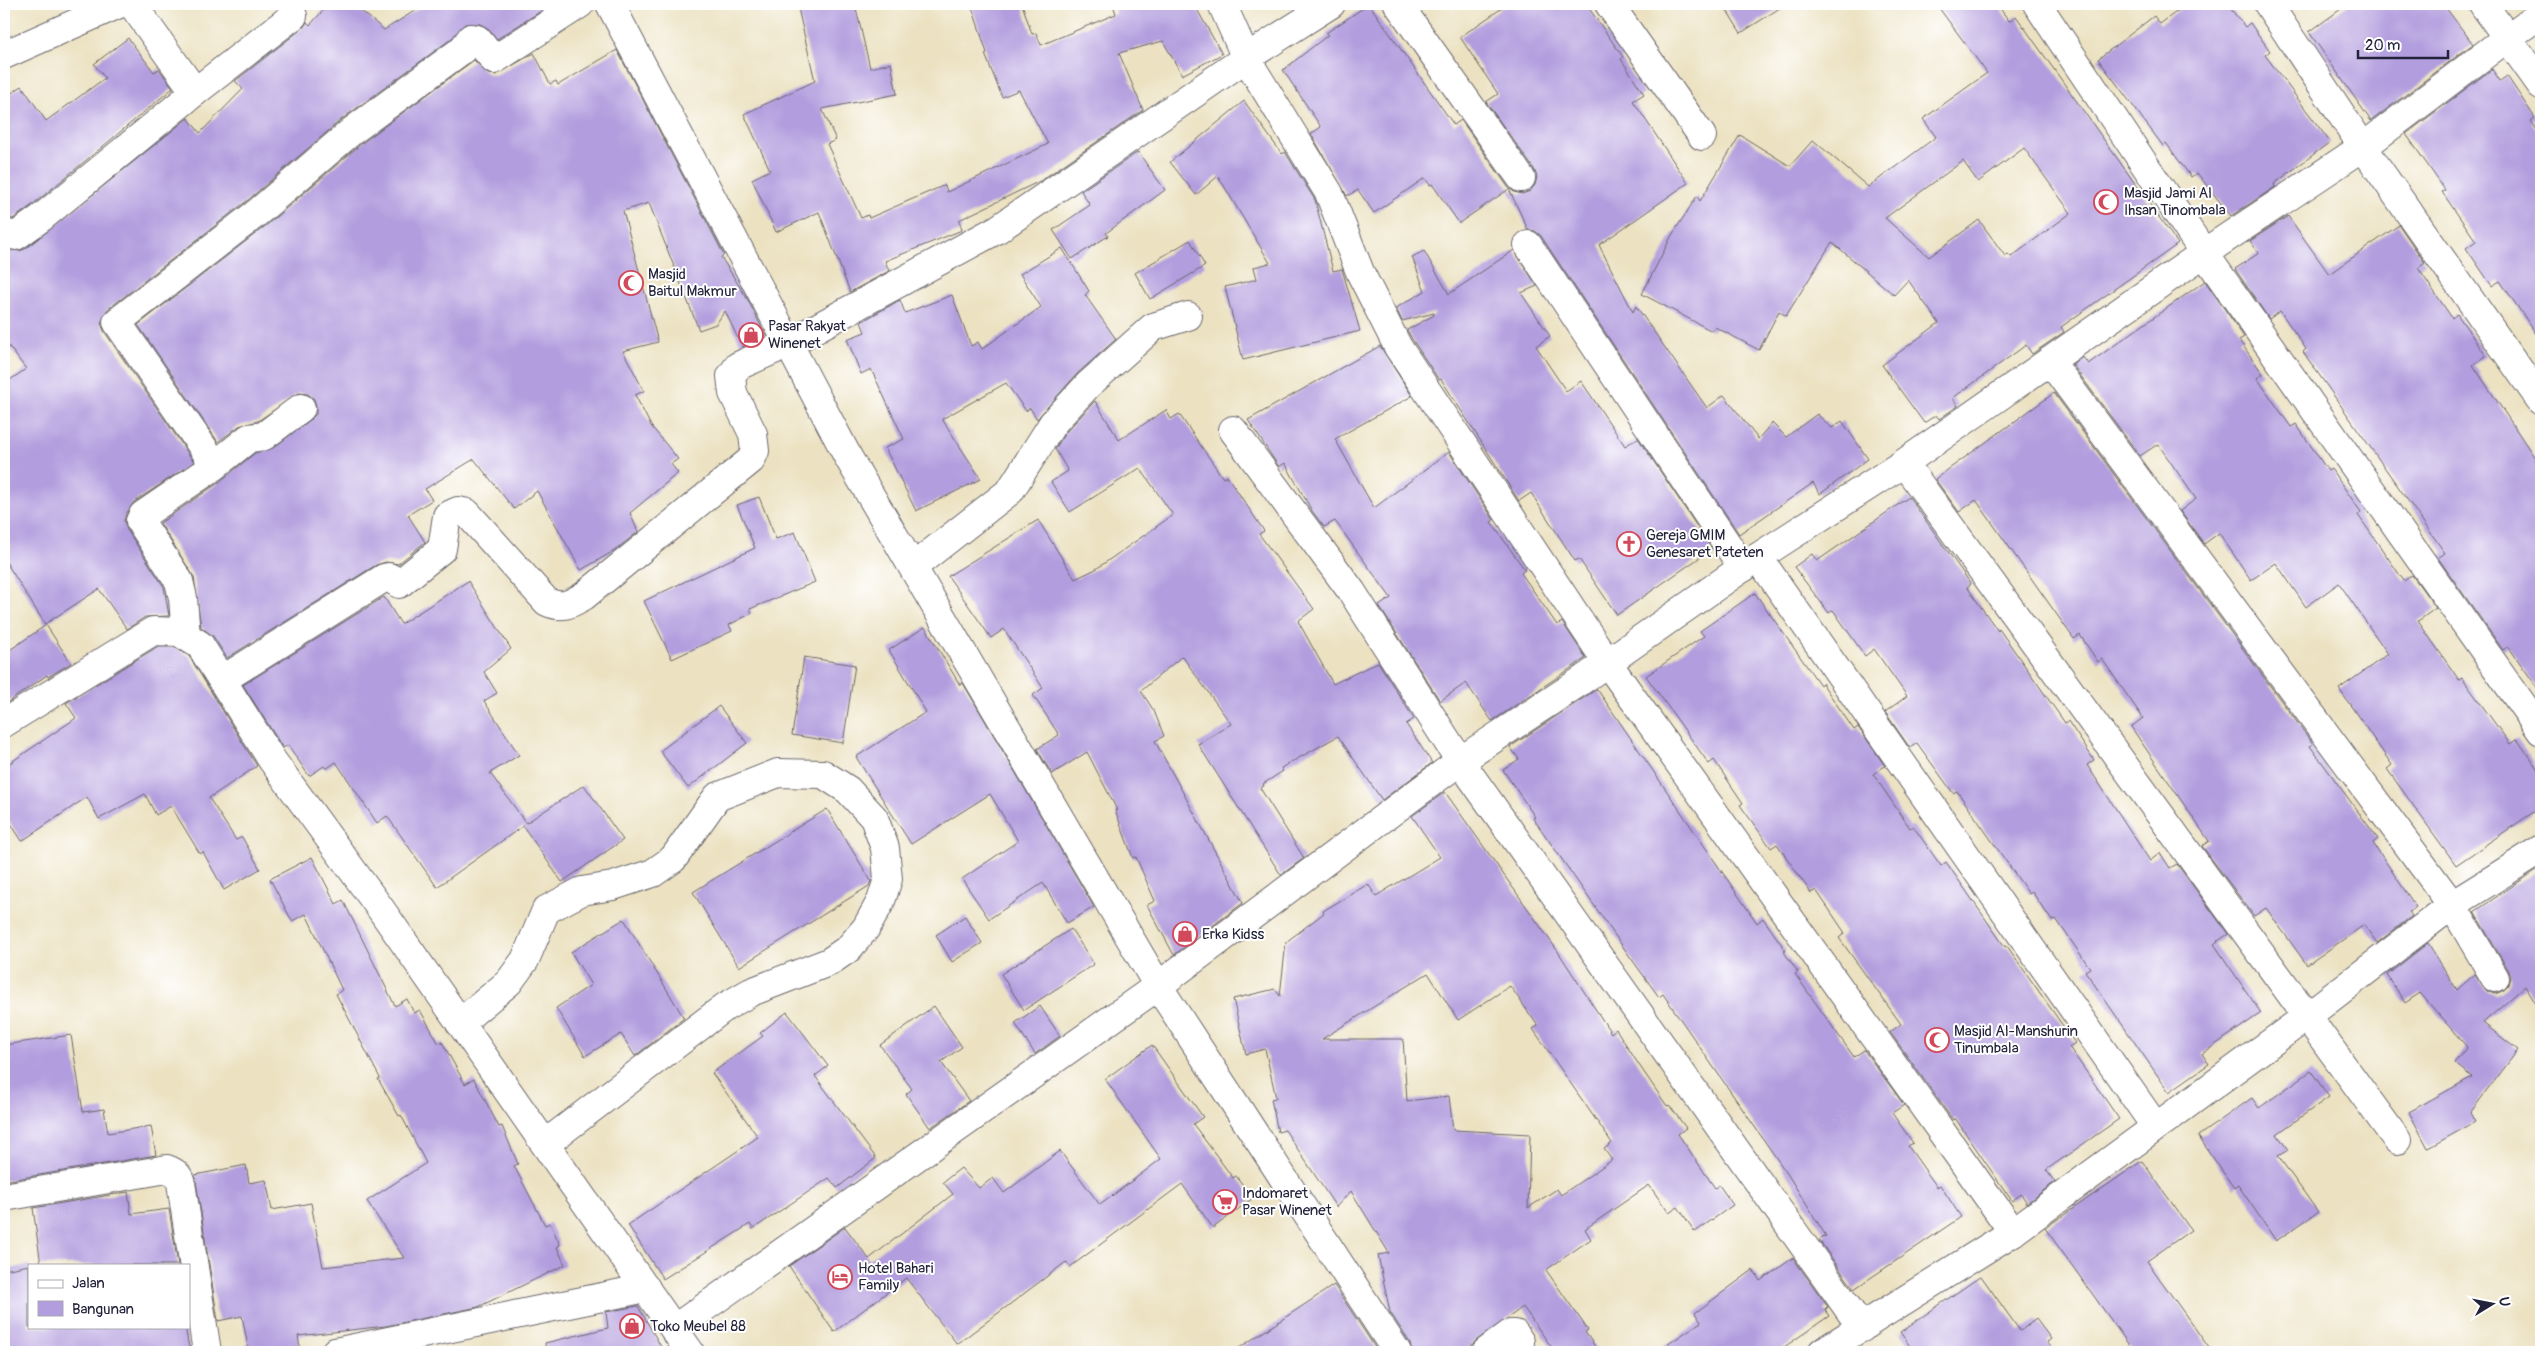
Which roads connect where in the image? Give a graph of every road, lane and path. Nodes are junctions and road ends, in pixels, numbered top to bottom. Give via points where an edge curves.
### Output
1 (119, 4) edge
2 (132, 4) edge
3 (580, 4) edge
4 (610, 4) edge
5 (1222, 4) edge
6 (1331, 4) edge
7 (1398, 4) edge
8 (1609, 4) edge
9 (2037, 4) edge
10 (2268, 4) edge
11 (2483, 4) edge
12 (2541, 14) edge
13 (293, 16) dead end
14 (2508, 37) junction
15 (4, 55) edge
16 (1246, 58) junction
17 (2541, 85) edge
18 (195, 92) junction
19 (1702, 136) dead end
20 (2363, 146) junction
21 (1520, 178) dead end
22 (4, 233) edge
23 (1528, 245) dead end
24 (2204, 253) junction
25 (1188, 316) dead end
26 (787, 344) junction
27 (2050, 360) junction
28 (2541, 401) edge
29 (301, 408) dead end
30 (1233, 430) dead end
31 (1904, 463) junction
32 (215, 465) junction
33 (1750, 562) junction
34 (913, 567) junction
35 (186, 636) junction
36 (1607, 662) junction
37 (222, 680) junction
38 (4, 723) edge
39 (2541, 731) edge
40 (1460, 761) junction
41 (2541, 849) edge
42 (2452, 906) junction
43 (2495, 978) dead end
44 (1158, 986) junction
45 (2306, 1017) junction
46 (460, 1023) junction
47 (2156, 1126) junction
48 (2397, 1140) dead end
49 (545, 1144) junction
50 (4, 1197) edge
51 (2013, 1232) junction
52 (646, 1288) junction
53 (1862, 1328) junction
54 (674, 1329) junction
55 (1520, 1342) dead end
56 (208, 1352) edge
57 (335, 1352) edge
58 (690, 1352) edge
59 (1397, 1352) edge
60 (1486, 1352) edge
61 (1822, 1352) edge

1 - 15 street
2 - 18 street
3 - 32 street via 494,60 477,38 472,38 462,50 352,131 258,212 117,322
4 - 26 street
5 - 16 street
6 - 16 street
7 - 21 street
8 - 19 street
9 - 24 street
10 - 20 street
11 - 14 street
12 - 14 street
13 - 18 street
14 - 17 street
14 - 20 street
16 - 26 street via 998,229
16 - 36 street via 1329,193 1360,272 1398,347
18 - 22 street via 41,218 16,236
20 - 24 street
20 - 28 street
23 - 33 street
24 - 27 street
24 - 39 street
25 - 34 street via 1153,327 1088,385 1053,423 1010,491
26 - 34 street
26 - 37 street via 738,366 731,376 733,393 753,434 755,450 751,460 584,596 558,607 547,602 468,514 458,510 447,516 442,549 399,584 389,577 384,578
27 - 31 street
27 - 42 street
29 - 32 street via 264,436 249,438
30 - 40 street via 1352,592
31 - 33 street
31 - 45 street
32 - 35 street via 143,515 140,521 179,581 184,598
33 - 36 street
33 - 47 street
34 - 44 street
35 - 37 street via 200,645
35 - 38 street via 179,632 153,631
36 - 40 street
36 - 51 street
37 - 46 street via 272,760
40 - 44 street
40 - 53 street
41 - 42 street
42 - 43 street
42 - 45 street
44 - 54 street
44 - 59 street
45 - 47 street
45 - 48 street
46 - 49 street
46 - 49 street via 508,982 525,960 546,910 582,890 613,886 653,873 673,859 717,797 778,773 823,774 848,790 874,818 885,848 888,879 881,901 866,928 848,949 829,962 751,992 725,1007
47 - 51 street
49 - 52 street
50 - 56 street via 167,1169 174,1171 180,1177
51 - 53 street
52 - 54 street
52 - 57 street
53 - 61 street
54 - 58 street
55 - 60 street via 1515,1334 1510,1334

